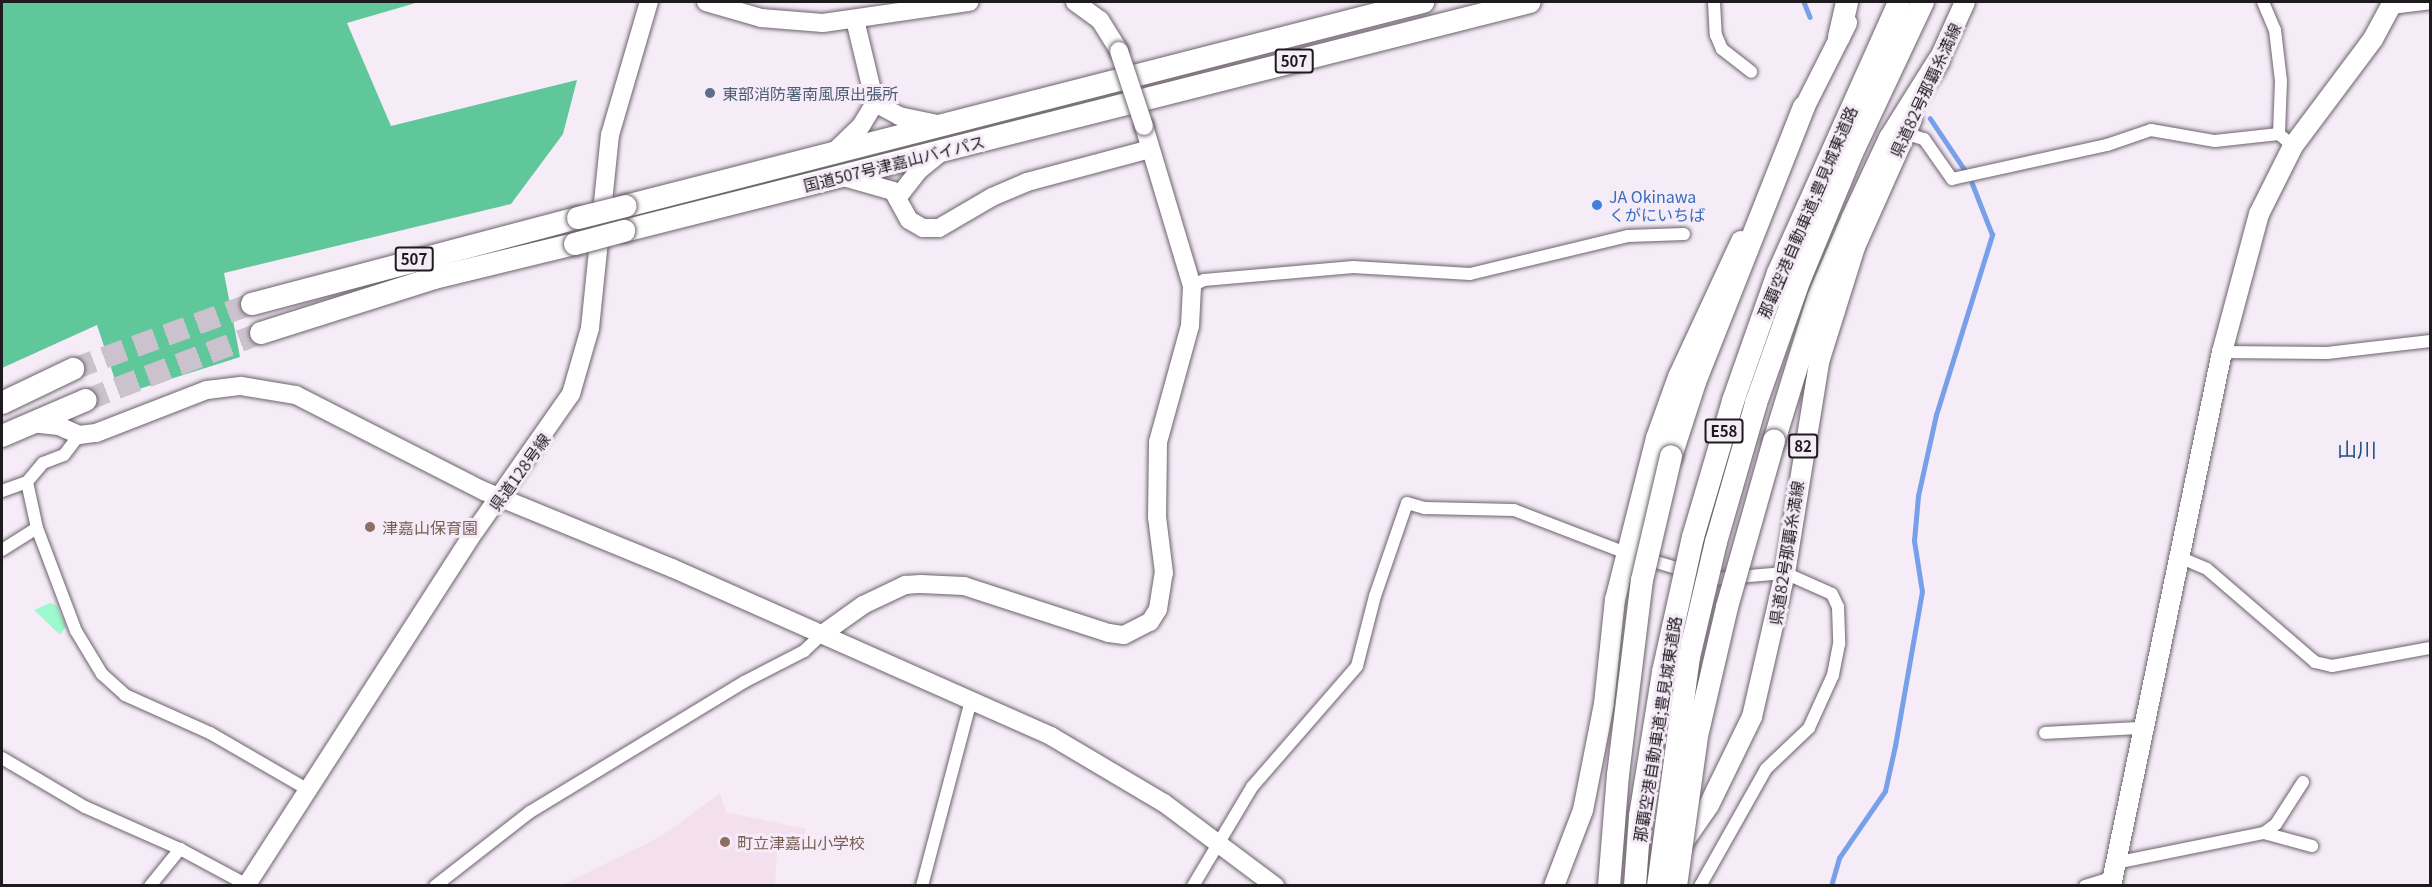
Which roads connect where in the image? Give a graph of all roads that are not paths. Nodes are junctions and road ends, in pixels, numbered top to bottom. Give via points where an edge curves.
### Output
1 (649, 2) edge
2 (706, 2) edge
3 (969, 2) edge
4 (1075, 2) edge
5 (1423, 2) edge
6 (1530, 2) edge
7 (1714, 2) edge
8 (1847, 2) edge
9 (1857, 2) edge
10 (1899, 2) edge
11 (1923, 2) edge
12 (1965, 2) edge
13 (2263, 2) edge
14 (2430, 3) edge
15 (2392, 5) edge
16 (855, 20) junction
17 (1839, 37) junction
18 (1940, 60) junction
19 (1751, 72) dead end
20 (875, 103) junction
21 (1804, 107) junction
22 (936, 124) junction
23 (1905, 133) junction
24 (2286, 140) junction
25 (1150, 149) junction
26 (836, 150) junction
27 (944, 150) junction
28 (838, 177) junction
29 (898, 197) junction
30 (1684, 234) dead end
31 (1192, 286) junction
32 (252, 304) tunnel mouth
33 (261, 333) tunnel mouth
34 (2430, 341) edge
35 (2223, 351) junction
36 (74, 369) tunnel mouth
37 (86, 400) tunnel mouth
38 (2, 403) edge
39 (32, 423) junction
40 (79, 435) junction
41 (2, 436) edge
42 (27, 482) junction
43 (2, 491) edge
44 (500, 498) junction
45 (37, 528) junction
46 (2, 550) edge
47 (1626, 553) junction
48 (2179, 557) junction
49 (1785, 573) junction
50 (821, 635) junction
51 (2430, 648) edge
52 (971, 700) junction
53 (2142, 728) junction
54 (2045, 733) dead end
55 (2, 758) edge
56 (2303, 782) dead end
57 (310, 791) junction
58 (2264, 833) junction
59 (1221, 844) junction
60 (2312, 846) dead end
61 (180, 849) junction
62 (2113, 875) edge
63 (150, 885) edge
64 (247, 885) edge
65 (435, 885) edge
66 (922, 885) edge
67 (1193, 885) edge
68 (1275, 885) edge
69 (1554, 885) edge
70 (1609, 885) edge
71 (1635, 885) edge
72 (1648, 885) edge
73 (1658, 885) edge
74 (1676, 885) edge
75 (1700, 885) edge
76 (2085, 885) edge

1 - 44 street, 県道128号線 via 606,157 590,328 579,374 560,413
2 - 16 street via 782,21
3 - 16 street
4 - 25 street, bridge via 1100,20 1119,51
5 - 22 highway, 国道507号津嘉山バイパス / 507
6 - 27 highway, 国道507号津嘉山バイパス / 507
7 - 19 street via 1716,35 1722,49
8 - 17 highway
9 - 17 main road
10 - 71 highway, 那覇空港自動車道;豊見城東道路 / E58, bridge via 1778,273 1730,412 1693,537 1663,672 1640,816
11 - 73 highway, 那覇空港自動車道;豊見城東道路 / E58, bridge via 1851,155 1800,279 1756,403 1716,542 1689,657
12 - 18 main road, 県道82号那覇糸満線 / 82
13 - 24 street via 2275,30
14 - 15 street
15 - 24 main road via 2373,39
16 - 20 street
17 - 21 main road
18 - 23 main road, 県道82号那覇糸満線 / 82
18 - 74 highway, bridge via 1890,138 1818,298 1727,607 1697,736
20 - 22 street via 899,116
20 - 26 street via 867,119
21 - 47 main road via 1678,377 1656,438
21 - 70 highway, bridge via 1695,382 1671,456 1642,580
22 - 26 highway, 国道507号津嘉山バイパス / 507
23 - 24 street via 1924,139 1952,179 2108,146 2151,130 2215,141
23 - 49 main road, 県道82号那覇糸満線 / 82 via 1855,247 1819,362
24 - 35 main road via 2259,214
25 - 29 street via 1027,182 939,228 923,228 909,220
25 - 31 street
26 - 32 highway, 国道507号津嘉山バイパス / 507, bridge
27 - 28 highway, 国道507号津嘉山バイパス / 507
27 - 29 street via 918,171
28 - 29 street via 869,182
28 - 33 highway, 国道507号津嘉山バイパス / 507, bridge via 434,278
30 - 31 street via 1628,236 1470,274 1353,267 1204,280
31 - 50 street via 1190,326 1158,442 1156,517 1164,573 1158,609 1150,622 1124,635 1109,633 964,586 921,584 905,585 863,605
34 - 35 street via 2327,353
35 - 48 main road
36 - 38 highway
37 - 39 highway
39 - 40 street via 59,426
39 - 41 highway
40 - 42 street via 63,455 43,463
40 - 44 street via 96,433 207,390 271,388 317,405
42 - 43 street
42 - 45 street
44 - 50 street
44 - 57 street, 県道128号線 via 438,588
45 - 46 street
45 - 57 street via 76,631 113,687 256,757
47 - 49 street via 1713,579
47 - 59 street via 1514,510 1425,508 1407,503 1375,596 1357,666 1252,787
47 - 69 main road via 1615,600 1592,770 1580,820
48 - 51 street via 2207,569 2315,662 2332,666
48 - 53 main road
49 - 72 main road, 県道82号那覇糸満線 / 82 via 1752,717 1709,806
49 - 75 street via 1832,594 1838,607 1839,644 1833,675 1809,728 1766,769
50 - 52 street
50 - 65 street via 804,651 744,682 530,812
52 - 59 street via 1051,735 1124,776
52 - 66 street
53 - 54 street
53 - 62 main road
55 - 61 street via 85,807
56 - 58 street via 2276,824
57 - 64 street, 県道128号線
58 - 60 street
58 - 62 street
59 - 67 street
59 - 68 street
61 - 63 street
61 - 64 street
62 - 76 street

